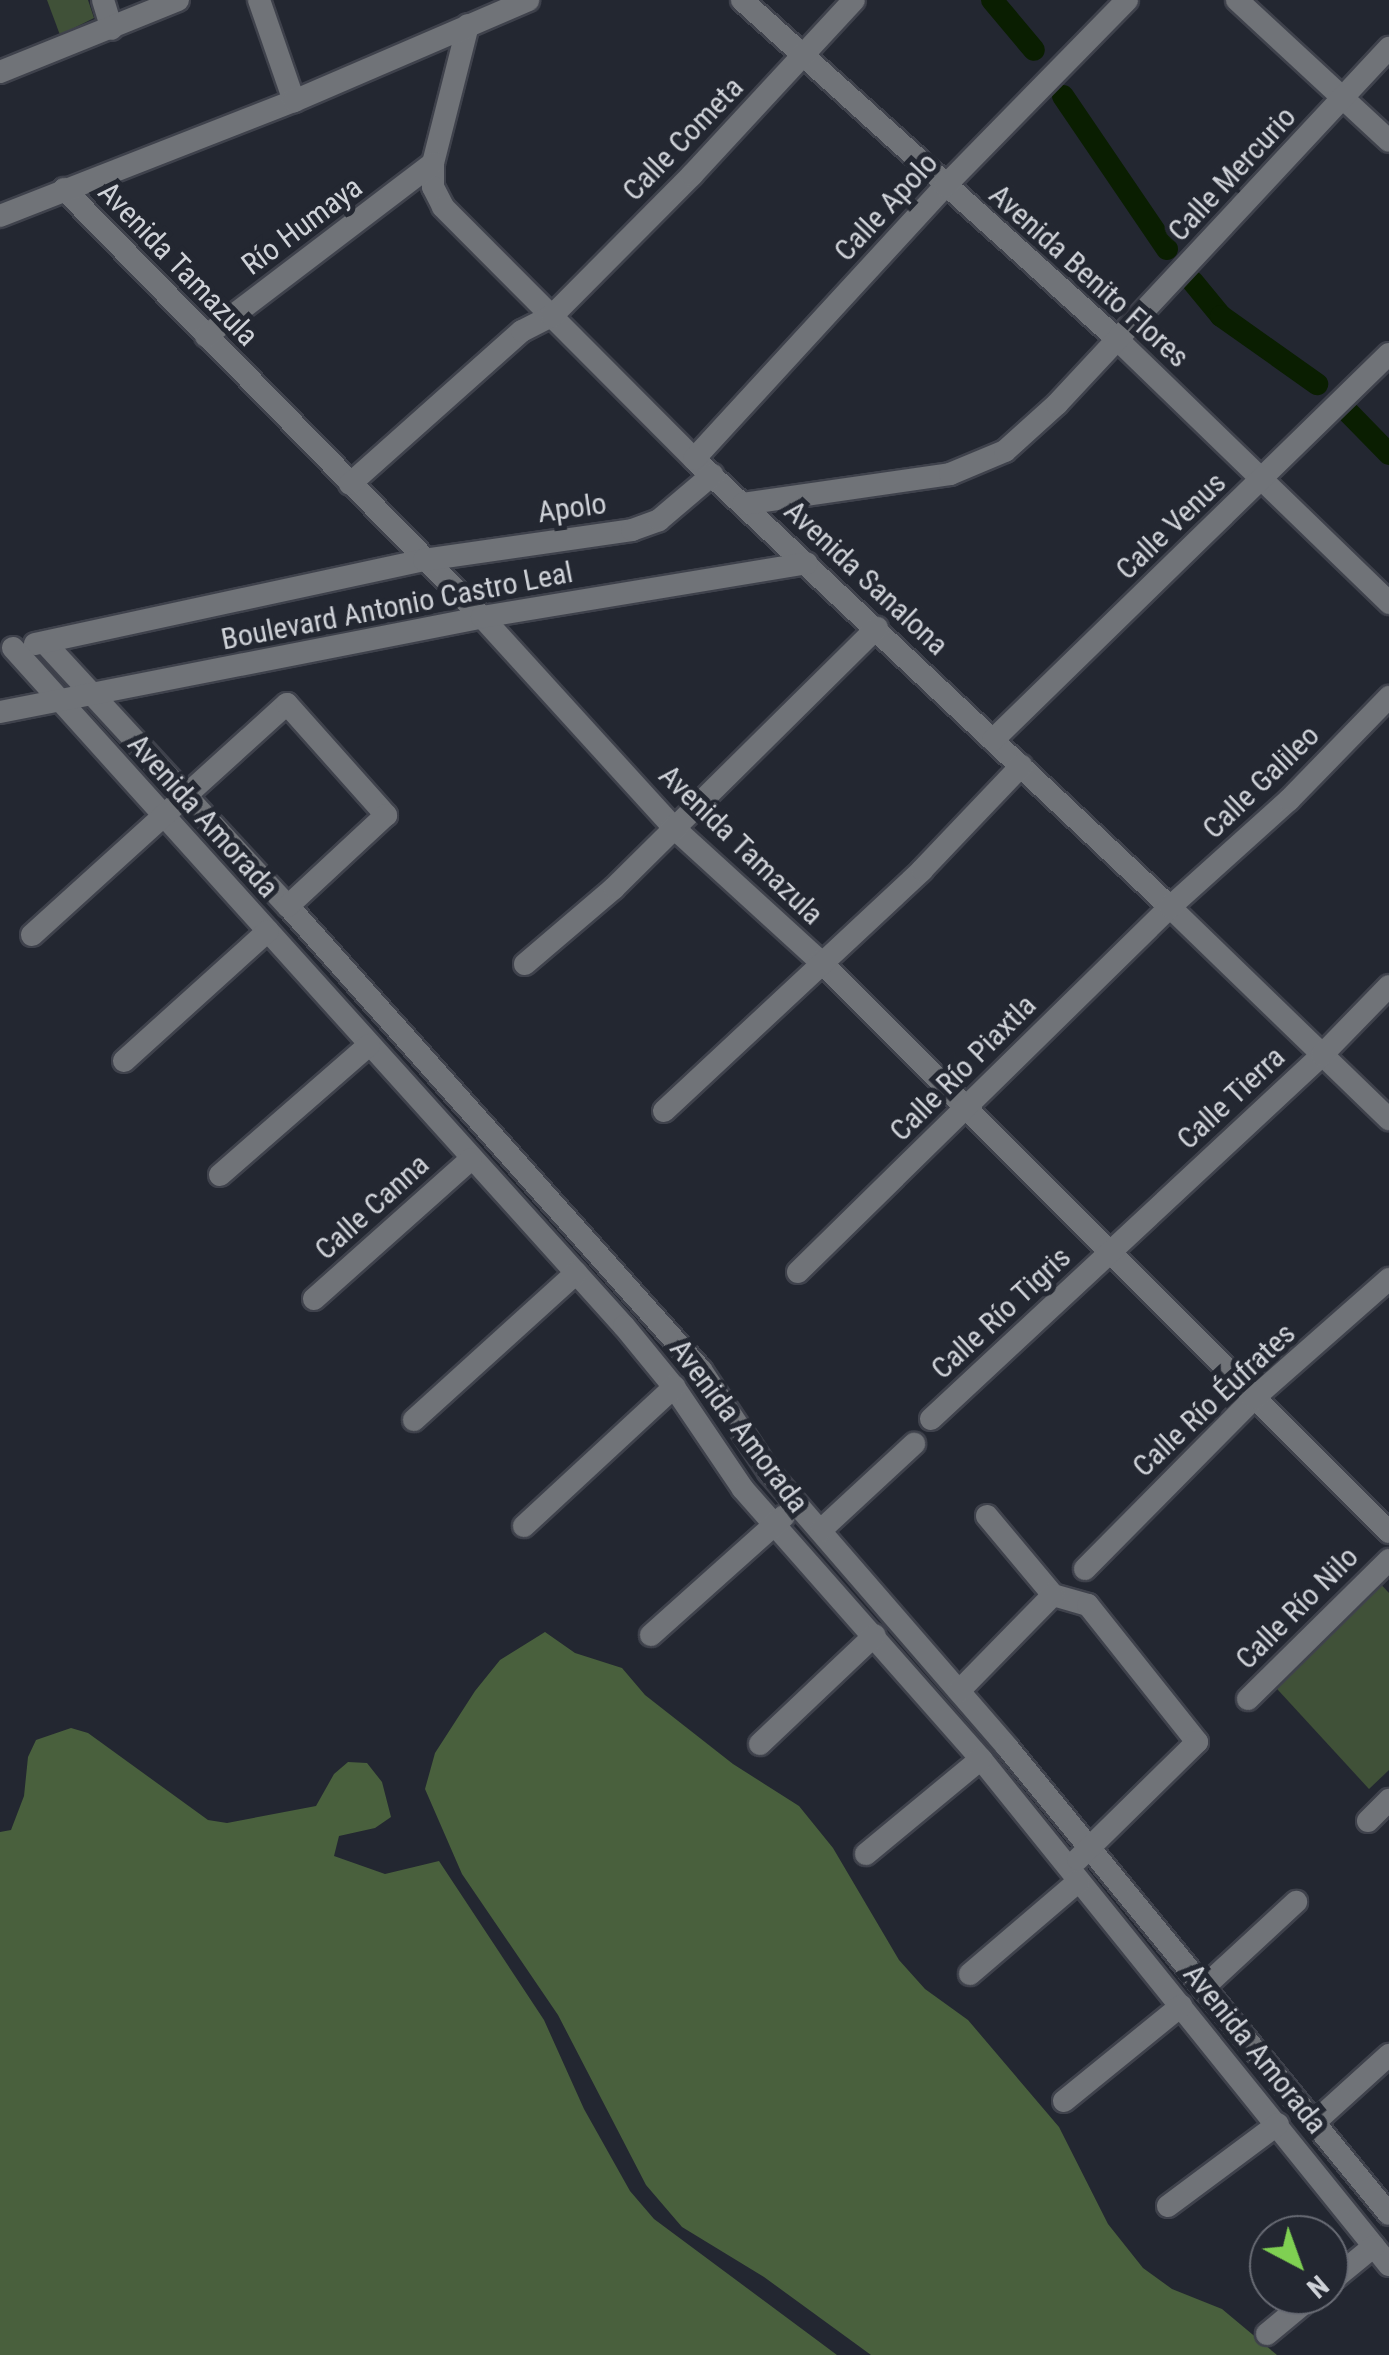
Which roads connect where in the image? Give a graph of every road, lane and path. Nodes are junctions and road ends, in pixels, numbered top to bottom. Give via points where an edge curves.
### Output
1 (104, 0) edge
2 (178, 0) edge
3 (259, 0) edge
4 (528, 0) edge
5 (742, 0) edge
6 (854, 0) edge
7 (1126, 0) edge
8 (1237, 0) edge
9 (468, 26) junction
10 (112, 29) junction
11 (1389, 48) edge
12 (806, 55) junction
13 (0, 72) edge
14 (1342, 99) junction
15 (294, 102) junction
16 (1389, 141) edge
17 (434, 163) junction
18 (946, 186) junction
19 (64, 189) junction
20 (0, 216) edge
21 (552, 316) junction
22 (206, 336) junction
23 (1118, 340) junction
24 (1389, 354) edge
25 (694, 459) junction
26 (712, 476) junction
27 (1264, 478) junction
28 (350, 484) junction
29 (743, 504) junction
30 (424, 560) junction
31 (807, 563) junction
32 (1389, 603) edge
33 (482, 616) junction
34 (877, 628) junction
35 (46, 642) junction
36 (7, 649) edge
37 (92, 694) junction
38 (1389, 697) edge
39 (60, 702) junction
40 (0, 712) edge
41 (993, 740) junction
42 (147, 754) junction
43 (1021, 766) junction
44 (123, 774) junction
45 (186, 796) junction
46 (163, 817) junction
47 (674, 827) junction
48 (288, 906) junction
49 (1170, 906) junction
50 (268, 931) junction
51 (32, 935) dead end
52 (820, 961) junction
53 (525, 964) dead end
54 (1389, 986) edge
55 (369, 1046) junction
56 (1322, 1055) junction
57 (124, 1061) dead end
58 (964, 1108) junction
59 (664, 1111) dead end
60 (1389, 1120) edge
61 (471, 1159) junction
62 (220, 1175) dead end
63 (561, 1213) junction
64 (540, 1234) junction
65 (1112, 1252) junction
66 (798, 1272) dead end
67 (576, 1273) junction
68 (1389, 1279) edge
69 (314, 1299) dead end
70 (674, 1387) junction
71 (1254, 1398) junction
72 (932, 1419) dead end
73 (414, 1420) dead end
74 (914, 1444) dead end
75 (798, 1504) junction
76 (987, 1516) dead end
77 (775, 1524) junction
78 (524, 1526) dead end
79 (822, 1530) junction
80 (1389, 1532) edge
81 (1389, 1560) edge
82 (1085, 1569) dead end
83 (1053, 1595) junction
84 (650, 1635) dead end
85 (876, 1635) junction
86 (959, 1691) junction
87 (1248, 1699) dead end
88 (760, 1744) dead end
89 (982, 1759) junction
90 (1389, 1800) edge
91 (1368, 1821) dead end
92 (1088, 1848) junction
93 (866, 1854) dead end
94 (1074, 1874) junction
95 (1296, 1902) dead end
96 (970, 1974) dead end
97 (1202, 1988) junction
98 (1181, 2006) junction
99 (1389, 2056) edge
100 (1064, 2101) dead end
101 (1315, 2122) junction
102 (1278, 2124) junction
103 (1168, 2206) dead end
104 (1382, 2206) edge
105 (1350, 2216) junction
106 (1374, 2246) junction
107 (1389, 2265) edge
108 (1349, 2267) edge
109 (1290, 2315) edge
110 (1267, 2334) dead end

1 - 10 street
2 - 10 street
3 - 15 street
4 - 9 street
5 - 12 street, Avenida Benito Flores
6 - 12 street, Calle Cometa
7 - 18 street, Calle Apolo
8 - 14 street
9 - 15 street
9 - 17 street, Avenida Sanalona
10 - 13 street
11 - 14 street, Calle Mercurio
12 - 18 street, Avenida Benito Flores
12 - 21 street, Calle Cometa
14 - 16 street
14 - 23 street, Calle Mercurio
15 - 19 street
17 - 21 street, Avenida Sanalona via 433,188 443,207
17 - 22 street, Río Humaya
18 - 23 street, Avenida Benito Flores
18 - 25 street, Calle Apolo
19 - 20 street
19 - 22 street, Avenida Tamazula
21 - 25 street, Avenida Sanalona
21 - 28 street, Calle Cometa via 522,331
22 - 28 street, Avenida Tamazula
23 - 27 street, Avenida Benito Flores
23 - 29 street, Calle Mercurio via 1005,450 934,477
24 - 27 street, Calle Venus
25 - 26 street, Avenida Sanalona
26 - 29 street, Avenida Sanalona
26 - 30 street, Apolo via 660,520 632,530
27 - 32 street, Avenida Benito Flores
27 - 41 street, Calle Venus
28 - 30 street, Avenida Tamazula
29 - 31 street, Avenida Sanalona
30 - 33 street, Avenida Tamazula
30 - 35 street, Boulevard Antonio Castro Leal
31 - 33 street, Boulevard Antonio Castro Leal
31 - 34 street, Avenida Sanalona
33 - 37 street, Boulevard Antonio Castro Leal
33 - 47 street, Avenida Tamazula
34 - 41 street, Avenida Sanalona
34 - 47 street
35 - 36 street, Boulevard Antonio Castro Leal
35 - 37 street, Avenida Amorada
36 - 39 street, Avenida Amorada
37 - 39 street, Boulevard Antonio Castro Leal
37 - 42 street, Avenida Amorada
38 - 49 street, Calle Galileo via 1289,800
39 - 40 street, Boulevard Antonio Castro Leal
39 - 44 street, Avenida Amorada
41 - 43 street, Avenida Sanalona
42 - 44 street
42 - 45 street, Avenida Amorada
43 - 49 street, Avenida Sanalona
43 - 52 street via 922,870
44 - 46 street, Avenida Amorada
45 - 46 street
45 - 48 street, Avenida Amorada
45 - 48 street via 287,704 386,815
46 - 50 street, Avenida Amorada
46 - 51 street
47 - 52 street, Avenida Tamazula
47 - 53 street
48 - 63 street, Avenida Amorada
49 - 56 street, Avenida Sanalona
49 - 58 street, Calle Río Piaxtla
50 - 55 street, Avenida Amorada
50 - 57 street
52 - 58 street, Avenida Tamazula
52 - 59 street
54 - 56 street, Calle Tierra
55 - 61 street, Avenida Amorada
55 - 62 street
56 - 60 street, Avenida Sanalona
56 - 65 street, Calle Tierra
58 - 65 street, Avenida Tamazula
58 - 66 street, Calle Río Piaxtla
61 - 64 street, Avenida Amorada
61 - 69 street, Calle Canna
63 - 64 street
63 - 75 street, Avenida Amorada via 701,1370
64 - 67 street, Avenida Amorada
65 - 71 street, Avenida Tamazula
65 - 72 street, Calle Río Tigris
67 - 70 street, Avenida Amorada
67 - 73 street
68 - 71 street, Calle Río Éufrates
70 - 77 street, Avenida Amorada
70 - 78 street
71 - 80 street, Avenida Tamazula
71 - 82 street, Calle Río Éufrates
74 - 79 street
75 - 77 street
75 - 79 street, Avenida Amorada
76 - 83 street
77 - 84 street
77 - 85 street, Avenida Amorada
79 - 86 street, Avenida Amorada
81 - 87 street, Calle Río Nilo
83 - 86 street
83 - 92 street via 1088,1605 1197,1742
85 - 88 street
85 - 89 street, Avenida Amorada
86 - 92 street, Avenida Amorada
89 - 93 street
89 - 94 street, Avenida Amorada
90 - 91 street
92 - 94 street
92 - 97 street, Avenida Amorada
94 - 96 street
94 - 98 street, Avenida Amorada
95 - 97 street
97 - 101 street, Avenida Amorada
98 - 100 street
98 - 102 street, Avenida Amorada
99 - 101 street
101 - 104 street, Avenida Amorada
102 - 103 street
102 - 105 street, Avenida Amorada
104 - 105 street
105 - 106 street, Avenida Amorada
106 - 107 street, Avenida Amorada
106 - 108 street
109 - 110 street

